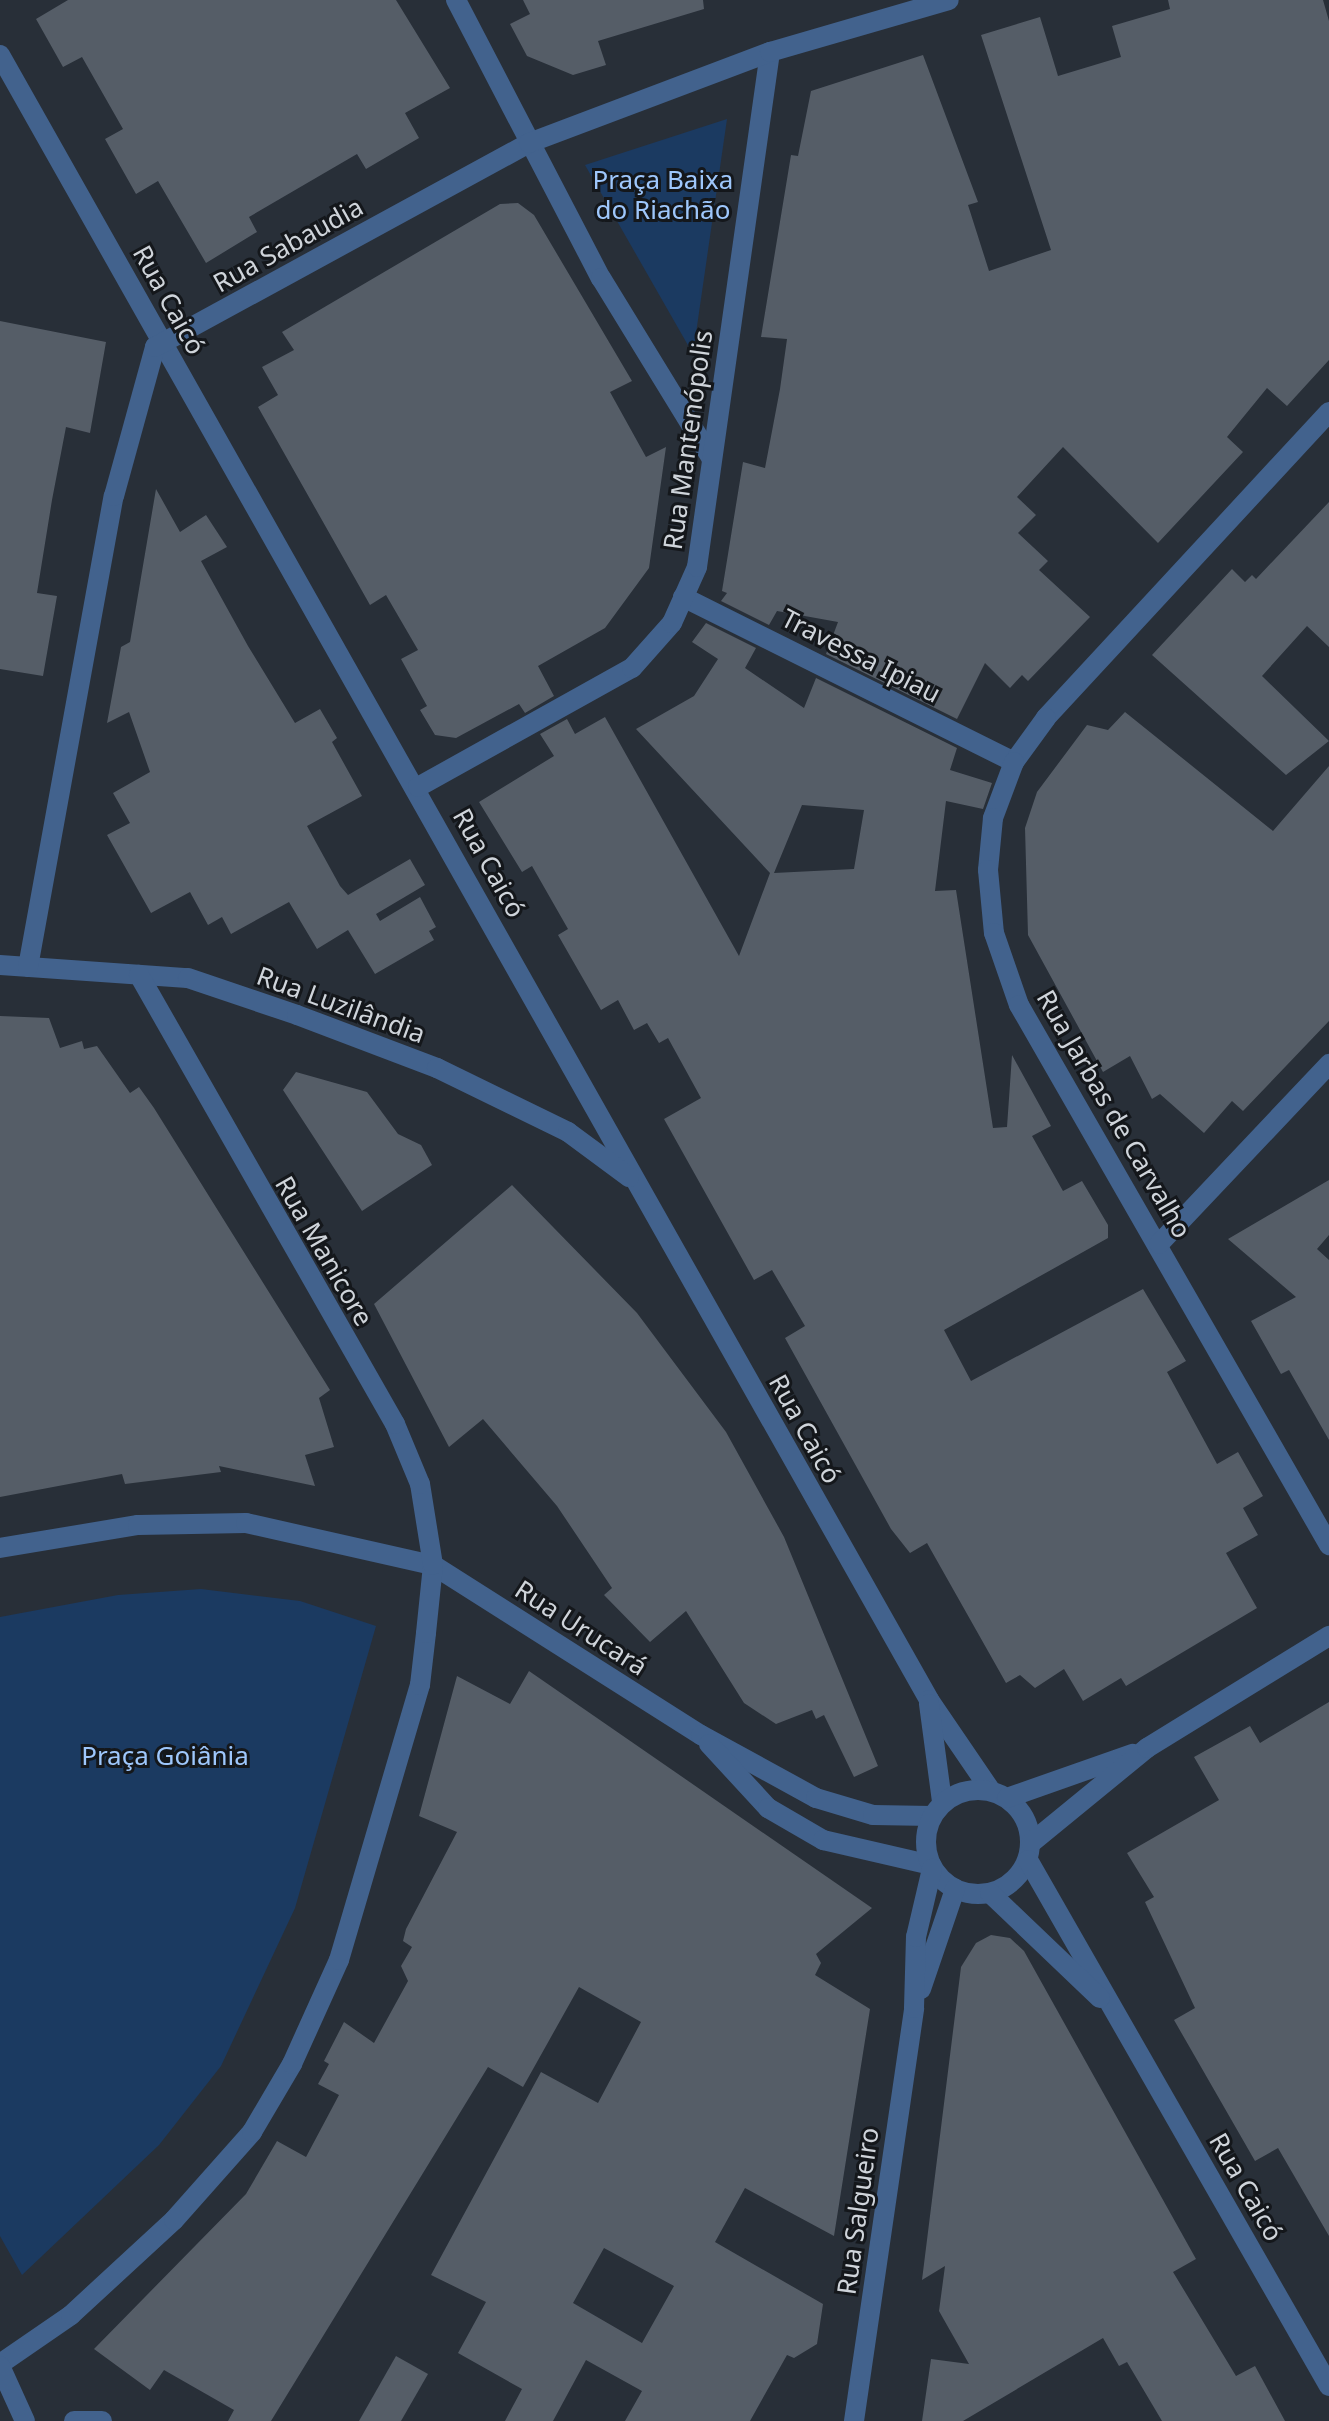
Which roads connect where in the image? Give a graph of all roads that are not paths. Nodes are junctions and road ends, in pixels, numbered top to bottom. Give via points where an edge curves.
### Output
1 (456, 0) edge
2 (949, 0) edge
3 (770, 52) junction
4 (0, 55) edge
5 (529, 143) junction
6 (163, 343) junction
7 (1329, 412) edge
8 (712, 459) junction
9 (683, 597) junction
10 (1014, 762) junction
11 (418, 787) junction
12 (0, 965) edge
13 (28, 967) junction
14 (139, 975) junction
15 (1329, 1064) edge
16 (636, 1182) junction
17 (1159, 1244) junction
18 (1329, 1545) edge
19 (0, 1548) edge
20 (433, 1565) junction
21 (1329, 1636) edge
22 (929, 1700) junction
23 (701, 1735) junction
24 (1147, 1748) junction
25 (999, 1794) junction
26 (937, 1809) junction
27 (1029, 1851) junction
28 (932, 1867) junction
29 (955, 1889) junction
30 (990, 1893) junction
31 (914, 2008) junction
32 (1117, 2014) junction
33 (0, 2365) edge
34 (1329, 2386) edge
35 (25, 2421) edge
36 (74, 2421) edge
37 (102, 2421) edge
38 (854, 2421) edge

1 - 5 street
2 - 3 street, Rua Sabaudia
3 - 5 street, Rua Sabaudia
3 - 8 street, Rua Mantenópolis
4 - 6 street, Rua Caicó
5 - 6 street, Rua Sabaudia
5 - 8 street via 601,278
6 - 11 street, Rua Caicó
6 - 13 street via 155,347 114,496
7 - 10 street, Rua Jarbas de Carvalho via 1046,718
8 - 9 street, Rua Mantenópolis via 697,567
9 - 10 street, Travessa Ipiau
9 - 11 street, Rua Mantenópolis via 672,623 632,668
10 - 17 street, Rua Jarbas de Carvalho via 993,818 988,870 994,933 1019,1005
11 - 16 street, Rua Caicó
12 - 13 street, Rua Luzilândia
13 - 14 street, Rua Luzilândia
14 - 16 street, Rua Luzilândia via 188,978 437,1068 568,1132
14 - 20 street, Rua Manicore via 395,1424 420,1484
15 - 17 street
16 - 22 street, Rua Caicó
17 - 18 street, Rua Jarbas de Carvalho
19 - 20 street via 138,1525 246,1523
20 - 23 street, Rua Urucará
20 - 33 street via 420,1685 339,1960 292,2064 252,2132 174,2220 71,2315
21 - 24 street
22 - 25 street, Rua Caicó
22 - 26 street, Rua Caicó
23 - 26 street, Rua Urucará via 836,1806
23 - 28 street, Rua Urucará via 768,1808 823,1840
24 - 25 street
24 - 27 street
25 - 26 street via 957,1793
25 - 27 street via 1020,1810
26 - 28 street via 926,1832
27 - 30 street via 1019,1875
27 - 32 street, Rua Caicó
28 - 29 street
28 - 31 street, Rua Salgueiro via 916,1937
29 - 30 street
29 - 31 street, Rua Salgueiro
30 - 32 street, Rua Caicó
31 - 38 street, Rua Salgueiro
32 - 34 street, Rua Caicó
33 - 35 street
36 - 37 street

